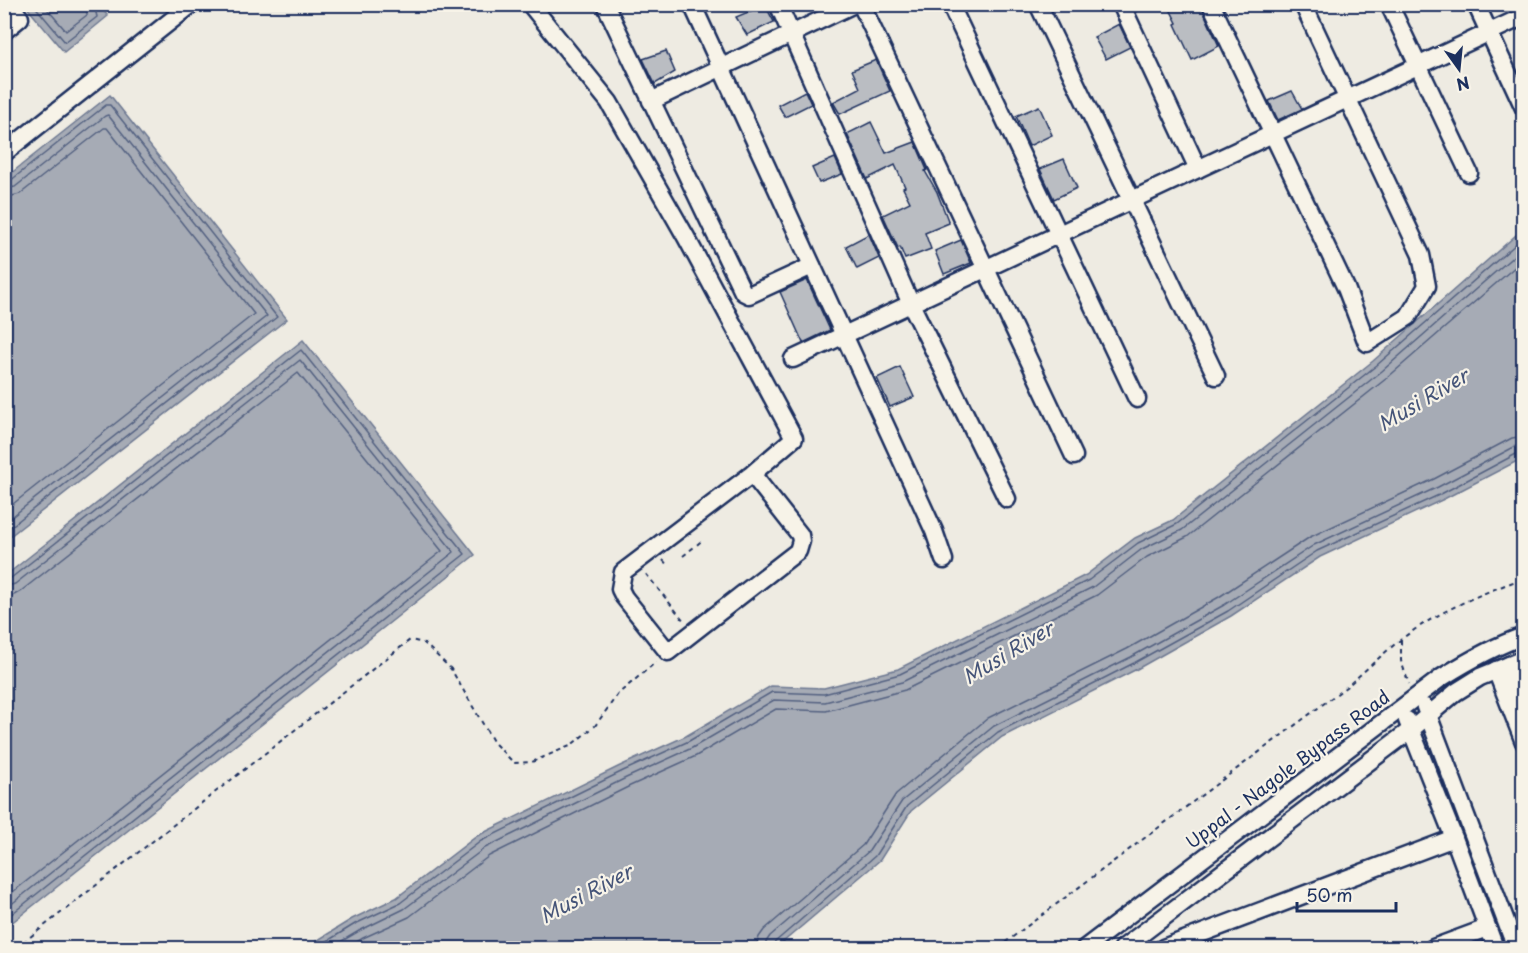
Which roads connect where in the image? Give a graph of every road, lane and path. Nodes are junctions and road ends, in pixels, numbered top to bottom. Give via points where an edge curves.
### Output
1 (9, 4) edge
2 (192, 4) edge
3 (530, 4) edge
4 (605, 4) edge
5 (692, 4) edge
6 (778, 4) edge
7 (854, 4) edge
8 (861, 4) edge
9 (950, 4) edge
10 (1038, 4) edge
11 (1121, 4) edge
12 (1211, 4) edge
13 (1303, 4) edge
14 (1389, 4) edge
15 (1476, 4) edge
16 (1524, 16) edge
17 (4, 31) edge
18 (1489, 33) junction
19 (791, 34) junction
20 (1417, 66) junction
21 (722, 67) junction
22 (1348, 99) junction
23 (651, 100) junction
24 (1524, 108) edge
25 (1273, 135) junction
26 (4, 153) edge
27 (1198, 169) junction
28 (1469, 173) dead end
29 (1132, 200) junction
30 (1059, 235) junction
31 (812, 266) junction
32 (986, 269) junction
33 (911, 304) junction
34 (843, 336) junction
35 (793, 359) dead end
36 (1216, 376) dead end
37 (1137, 399) dead end
38 (1074, 456) dead end
39 (752, 474) junction
40 (1007, 499) dead end
41 (704, 539) dead end
42 (682, 555) dead end
43 (944, 560) dead end
44 (636, 562) junction
45 (1524, 578) edge
46 (693, 632) junction
47 (1524, 636) edge
48 (1401, 640) junction
49 (668, 652) junction
50 (1509, 665) edge
51 (1418, 696) junction
52 (1524, 699) edge
53 (1401, 708) junction
54 (1429, 715) junction
55 (1412, 729) junction
56 (1524, 742) edge
57 (1454, 838) junction
58 (1487, 928) junction
59 (1137, 941) edge
60 (16, 948) edge
61 (998, 948) edge
62 (1085, 948) edge
63 (1156, 948) edge
64 (1163, 948) edge
65 (1433, 948) edge
66 (1495, 948) edge
67 (1516, 948) edge

1 - 17 street via 20,18
2 - 26 street
3 - 39 street via 609,102 687,237 794,438
4 - 23 street
5 - 21 street
6 - 19 street
7 - 19 street
8 - 32 street
9 - 30 street
10 - 29 street
11 - 27 street
12 - 25 street
13 - 22 street
14 - 20 street
15 - 18 street
16 - 18 street
18 - 20 street
18 - 24 street
19 - 21 street
19 - 33 street
20 - 22 street
20 - 28 street
21 - 23 street
21 - 31 street
22 - 25 street
22 - 25 street via 1421,255 1427,286 1408,317 1367,343 1346,288
23 - 31 street via 743,292 749,295
25 - 27 street
27 - 29 street
29 - 30 street
29 - 36 street
30 - 32 street
30 - 37 street
31 - 34 street
32 - 33 street
32 - 38 street
33 - 34 street
33 - 40 street
34 - 35 street
34 - 43 street
39 - 44 street
39 - 46 street via 800,535 801,546
41 - 42 path
44 - 46 path
44 - 49 street via 623,572 620,589
45 - 48 path via 1480,594
46 - 49 street
47 - 51 street, Uppal - Nagole Bypass Road via 1470,659
48 - 51 path via 1404,671
48 - 61 path via 1346,687
49 - 60 path via 618,694 595,726 570,746 531,762 514,763 494,743 451,669 424,643 410,639
50 - 52 street
50 - 54 street via 1480,676
50 - 56 street
51 - 53 street, Uppal - Nagole Bypass Road
51 - 54 street
53 - 55 street
53 - 62 street, Uppal - Nagole Bypass Road
54 - 55 street
54 - 67 street
55 - 57 street
55 - 59 street
57 - 58 street
57 - 64 street
58 - 65 street
58 - 66 street
59 - 63 street

